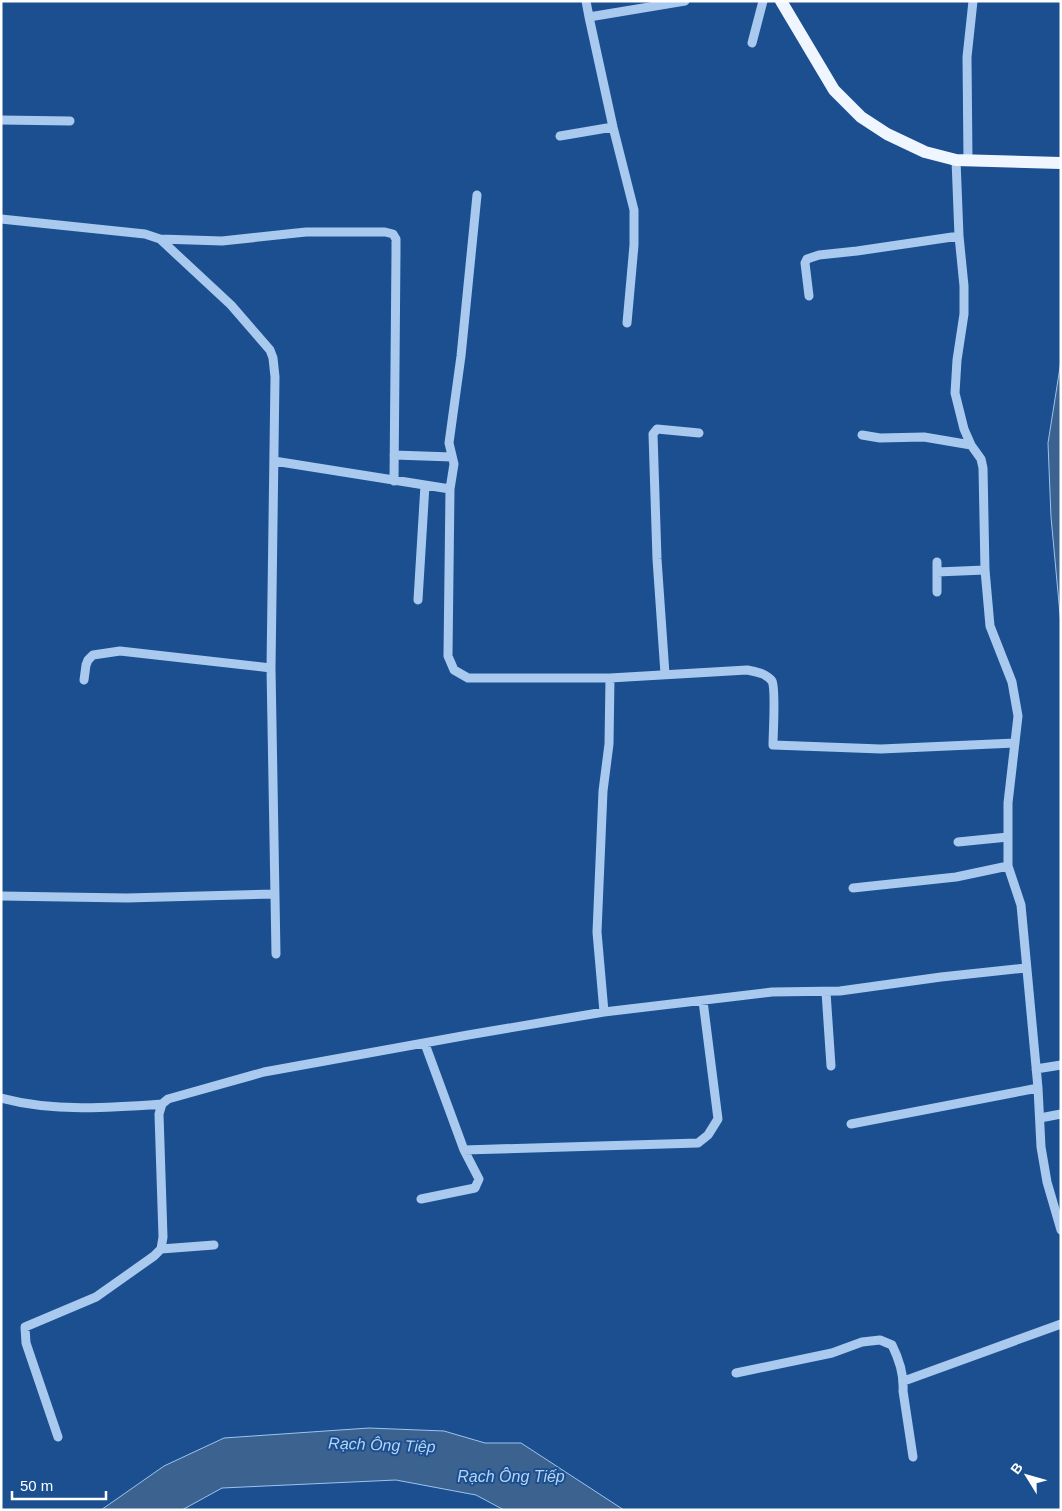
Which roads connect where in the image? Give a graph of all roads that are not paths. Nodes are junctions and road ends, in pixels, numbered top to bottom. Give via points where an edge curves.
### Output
1 (586, 1) edge
2 (685, 1) edge
3 (763, 1) edge
4 (781, 1) edge
5 (973, 1) edge
6 (589, 17) junction
7 (752, 43) dead end
8 (1, 120) edge
9 (70, 121) dead end
10 (613, 127) junction
11 (560, 136) dead end
12 (962, 160) junction
13 (1054, 163) edge
14 (477, 195) dead end
15 (1, 219) edge
16 (959, 236) junction
17 (160, 239) junction
18 (809, 296) dead end
19 (627, 324) dead end
20 (699, 433) dead end
21 (862, 435) dead end
22 (971, 445) junction
23 (394, 455) junction
24 (274, 461) junction
25 (453, 461) junction
26 (394, 481) junction
27 (425, 485) junction
28 (450, 489) junction
29 (985, 570) junction
30 (937, 592) dead end
31 (418, 600) dead end
32 (271, 668) junction
33 (665, 674) junction
34 (610, 678) junction
35 (84, 680) dead end
36 (1015, 743) junction
37 (1008, 837) junction
38 (958, 842) dead end
39 (1008, 866) junction
40 (852, 888) dead end
41 (274, 894) junction
42 (1, 896) edge
43 (276, 954) dead end
44 (1026, 968) junction
45 (826, 992) junction
46 (703, 1001) junction
47 (604, 1012) junction
48 (424, 1044) junction
49 (1061, 1065) edge
50 (831, 1066) dead end
51 (1036, 1069) junction
52 (1038, 1088) junction
53 (1, 1098) edge
54 (162, 1104) junction
55 (1061, 1114) edge
56 (1040, 1118) junction
57 (851, 1124) dead end
58 (464, 1150) junction
59 (421, 1199) dead end
60 (1058, 1210) edge
61 (1061, 1230) edge
62 (214, 1245) dead end
63 (161, 1249) junction
64 (1061, 1324) edge
65 (736, 1374) dead end
66 (904, 1381) junction
67 (58, 1437) dead end
68 (913, 1456) dead end

1 - 6 street
2 - 6 street
3 - 7 street
4 - 12 main road via 834,90 848,106 887,134 925,152
5 - 12 street
6 - 10 street
8 - 9 street
10 - 11 street
10 - 19 street via 634,210
12 - 13 main road
12 - 16 street
14 - 25 street via 449,443
15 - 17 street via 145,234
16 - 18 street via 810,257 805,263
16 - 22 street via 964,314 955,393
17 - 23 street via 222,241 306,232 393,234 396,239
17 - 24 street via 231,305 270,350 275,377
20 - 33 street via 657,429 653,434
21 - 22 street via 924,437
22 - 29 street via 982,459
23 - 25 street
23 - 26 street
24 - 26 street
24 - 32 street
25 - 28 street
26 - 27 street
27 - 28 street
27 - 31 street
28 - 34 street via 448,656 454,670 468,678
29 - 30 street via 937,567
29 - 36 street via 990,626 1012,682 1018,716
32 - 35 street via 120,651 93,655 86,665
32 - 41 street
33 - 34 street
33 - 36 street via 747,670 767,676 774,685 773,744 881,749
34 - 47 street via 597,932
36 - 37 street via 1008,803
37 - 38 street
37 - 39 street
39 - 40 street via 956,877
39 - 44 street via 1021,905
41 - 42 street via 126,898
41 - 43 street
44 - 45 street
44 - 51 street
45 - 46 street via 772,992
45 - 50 street
46 - 47 street
46 - 58 street via 718,1119 708,1135 698,1143
47 - 48 street
48 - 54 street via 264,1072 168,1099
48 - 58 street
49 - 51 street
51 - 52 street
52 - 56 street
52 - 57 street
53 - 54 street via 64,1108
54 - 63 street via 159,1114
55 - 56 street
56 - 60 street via 1047,1182
58 - 59 street via 479,1179 475,1188
60 - 61 street
62 - 63 street
63 - 67 street via 96,1297 24,1328 26,1343
64 - 66 street
65 - 66 street via 880,1340 892,1346 897,1354
66 - 68 street

